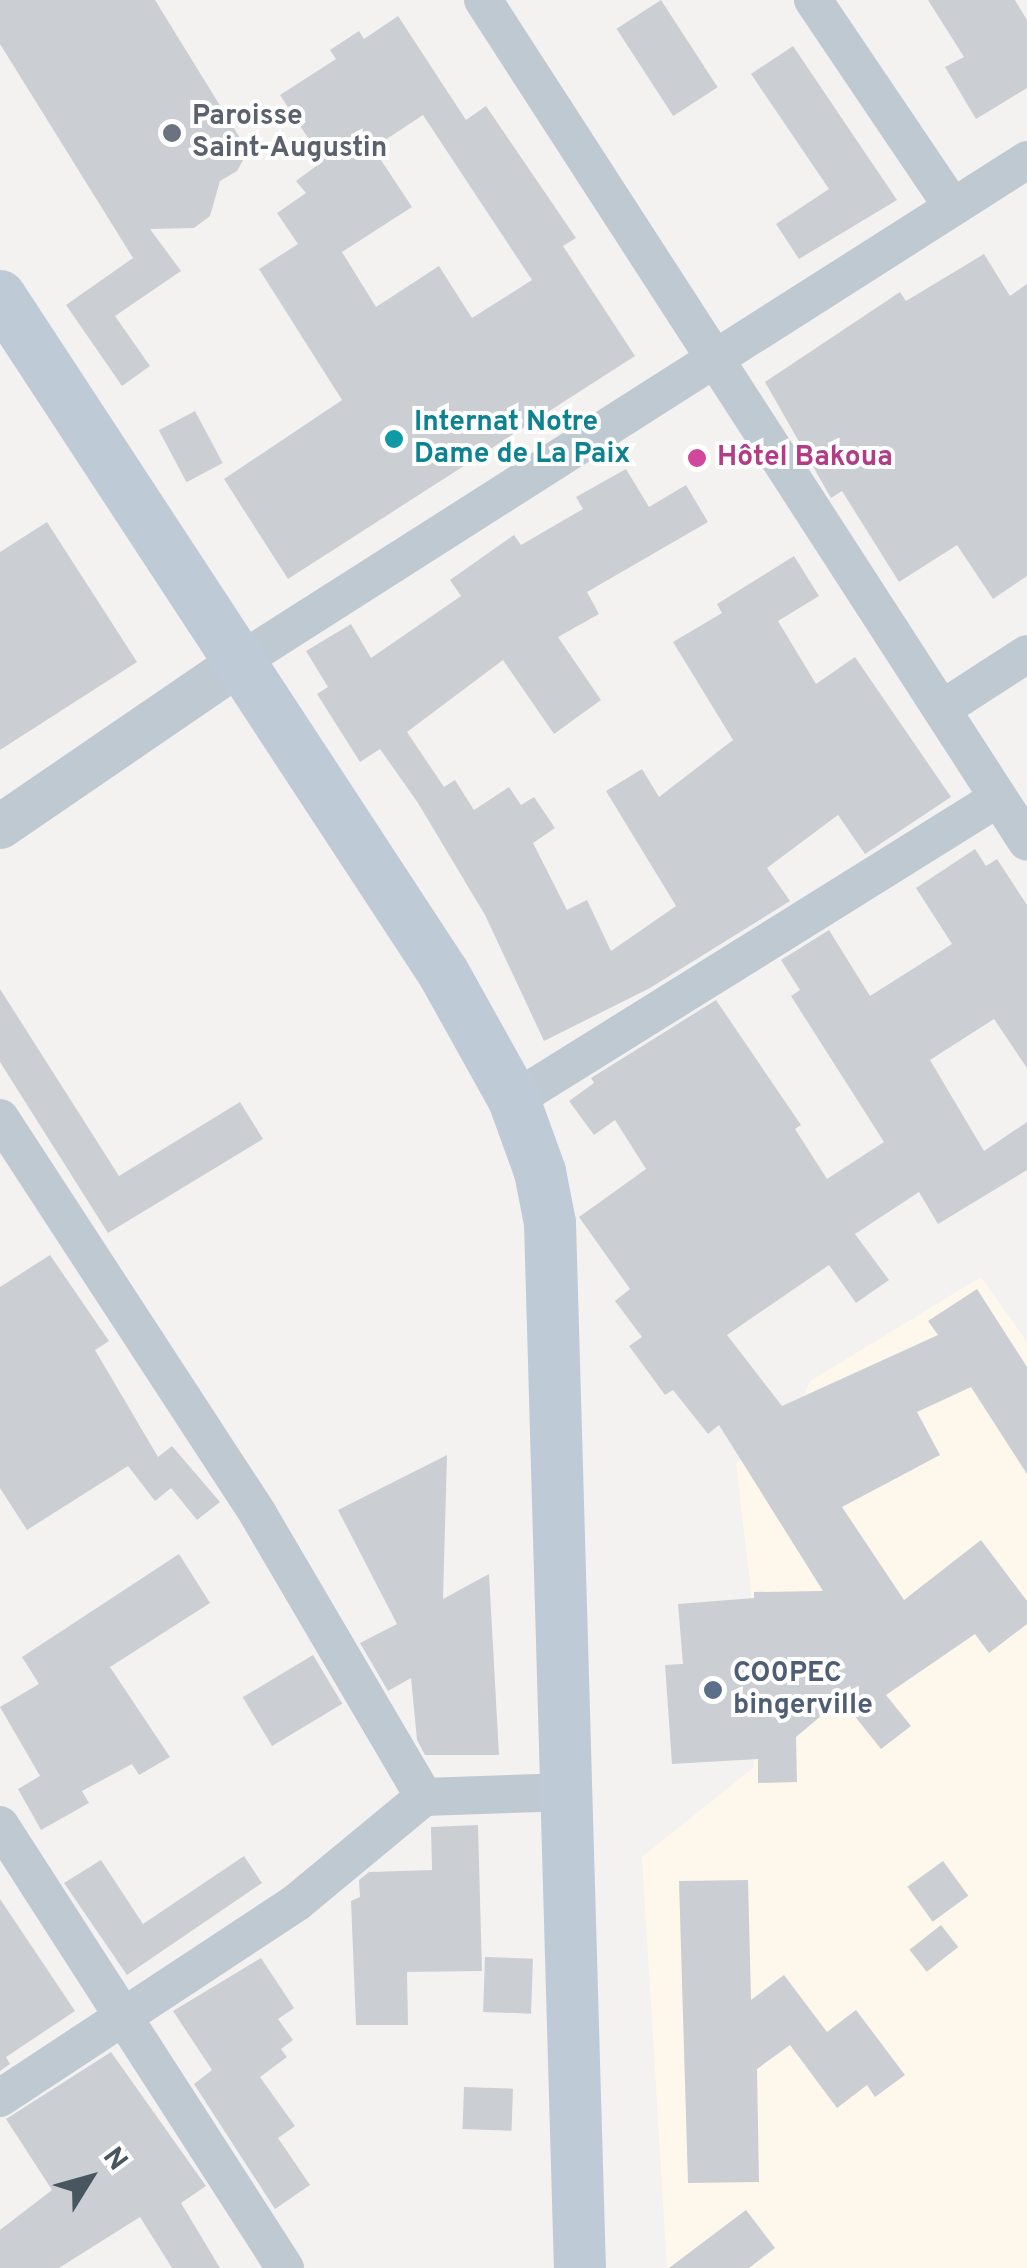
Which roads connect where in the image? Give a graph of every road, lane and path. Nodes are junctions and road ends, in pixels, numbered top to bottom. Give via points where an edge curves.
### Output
1 (484, 0) edge
2 (813, 0) edge
3 (1027, 160) edge
4 (952, 206) junction
5 (0, 296) edge
6 (714, 355) junction
7 (1027, 654) edge
8 (242, 660) junction
9 (942, 709) junction
10 (998, 798) junction
11 (0, 826) edge
12 (1027, 842) edge
13 (514, 1100) junction
14 (0, 1118) edge
15 (568, 1792) junction
16 (424, 1798) junction
17 (0, 1825) edge
18 (127, 2018) junction
19 (0, 2098) edge
20 (284, 2268) edge
21 (580, 2268) edge

1 - 6 street
2 - 4 street
3 - 4 street
4 - 6 street
5 - 8 main road
6 - 8 street
6 - 9 street
7 - 9 street
8 - 11 street
8 - 13 main road via 444,974
9 - 10 street
10 - 12 street
10 - 13 street
13 - 15 main road via 550,1223
14 - 16 street via 258,1514
15 - 16 street
15 - 21 main road
16 - 18 street via 298,1902
17 - 18 street
18 - 19 street
18 - 20 street

